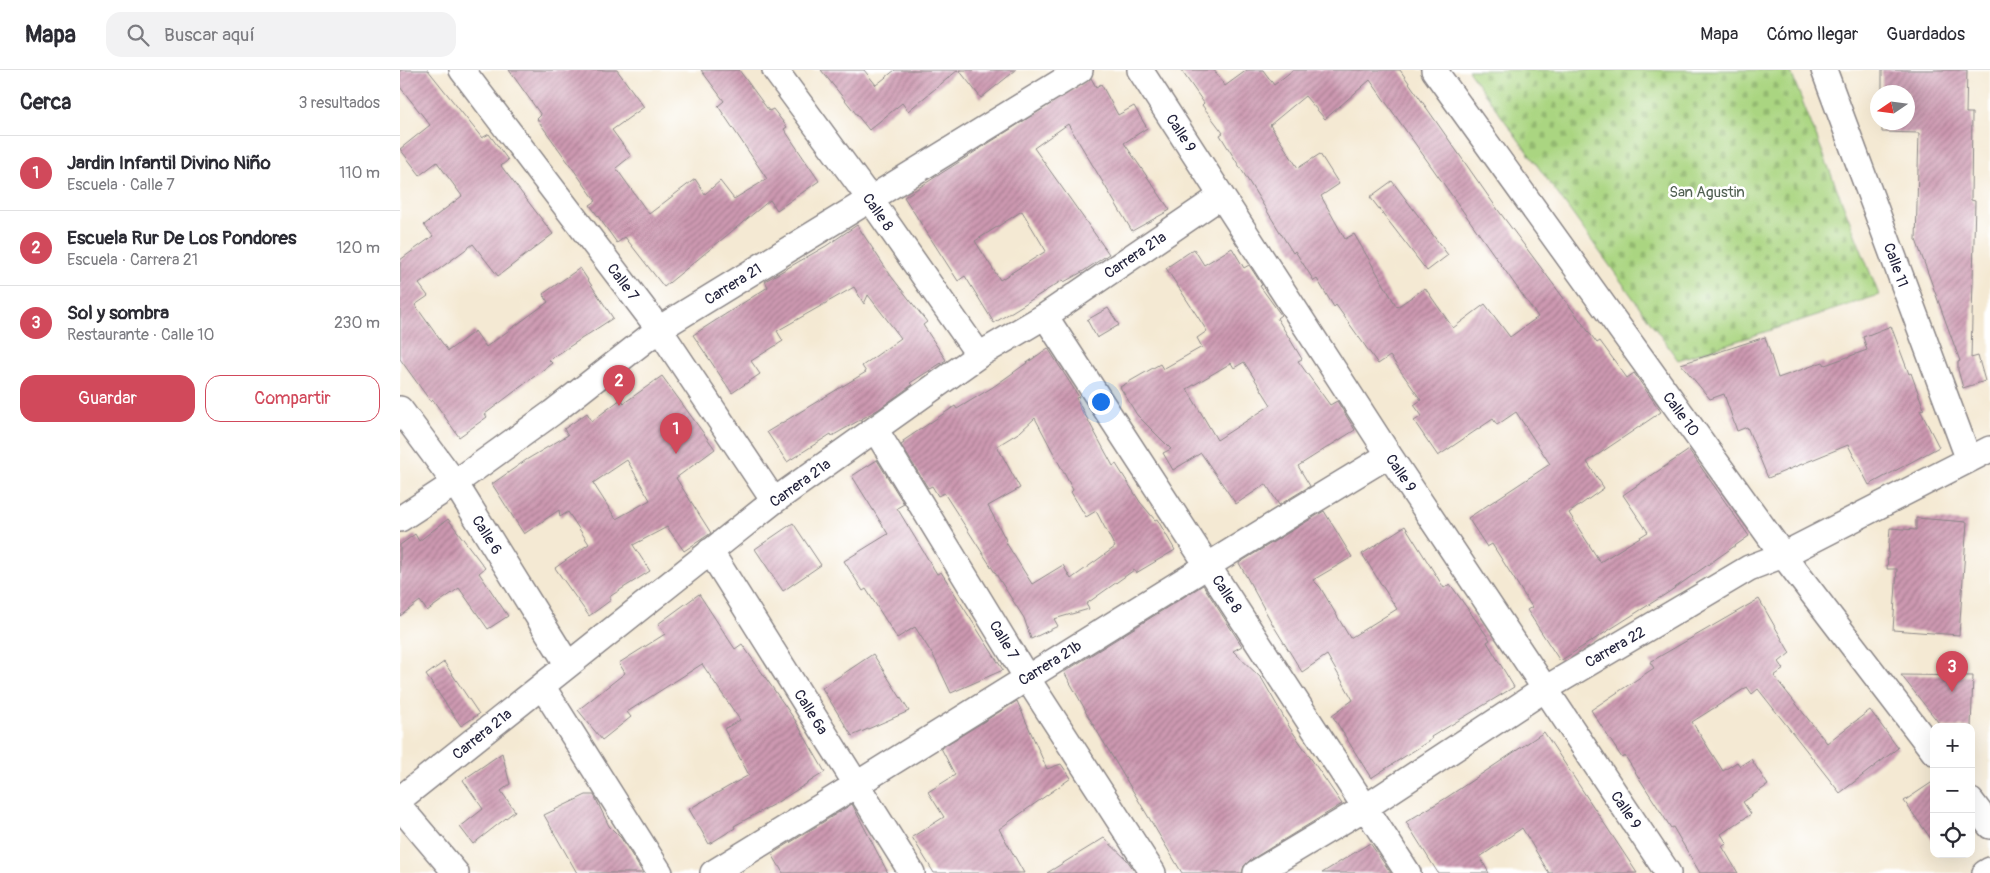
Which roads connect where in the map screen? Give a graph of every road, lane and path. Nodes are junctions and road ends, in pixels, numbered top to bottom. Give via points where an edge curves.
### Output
1 (462, 70) edge
2 (776, 70) edge
3 (1080, 70) edge
4 (1140, 70) edge
5 (1434, 70) edge
6 (1824, 70) edge
7 (1221, 196) junction
8 (870, 200) junction
9 (1045, 316) junction
10 (659, 329) junction
11 (979, 355) junction
12 (400, 409) edge
13 (875, 428) junction
14 (1389, 455) junction
15 (1979, 455) edge
16 (455, 483) junction
17 (774, 501) junction
18 (400, 519) edge
19 (710, 551) junction
20 (1783, 555) junction
21 (1207, 564) junction
22 (568, 665) junction
23 (1027, 678) junction
24 (542, 686) junction
25 (1545, 689) junction
26 (1930, 747) edge
27 (857, 785) junction
28 (400, 799) edge
29 (1975, 806) edge
30 (400, 807) edge
31 (1366, 807) junction
32 (1990, 826) edge
33 (1990, 870) edge
34 (456, 873) edge
35 (660, 873) edge
36 (712, 873) edge
37 (912, 873) edge
38 (1153, 873) edge
39 (1256, 873) edge
40 (1408, 873) edge
41 (1668, 873) edge
42 (1985, 873) edge

1 - 10 street, Calle 7
2 - 8 street, Calle 8
3 - 8 street, Carrera 21
4 - 7 street, Calle 9
5 - 20 street, Calle 10
6 - 15 street, Calle 11
7 - 9 street, Carrera 21a
7 - 14 street, Calle 9
8 - 10 street, Carrera 21
8 - 11 street, Calle 8
9 - 11 street, Carrera 21a
9 - 21 street, Calle 8
10 - 16 street, Carrera 21 via 552,413
10 - 17 street, Calle 7
11 - 13 street, Carrera 21a
12 - 16 street, Calle 6
13 - 17 street, Carrera 21a
13 - 23 street, Calle 7
14 - 21 street, Carrera 21b
14 - 25 street, Calle 9
15 - 20 street, Carrera 22
16 - 18 street, Carrera 21
16 - 22 street, Calle 6
17 - 19 street, Carrera 21a
19 - 22 street, Carrera 21a
19 - 27 street, Calle 6a
20 - 25 street, Carrera 22 via 1749,568
20 - 26 street, Calle 10
21 - 23 street, Carrera 21b
21 - 31 street, Calle 8
22 - 24 street, Carrera 21a
23 - 27 street, Carrera 21b
23 - 38 street, Calle 7
24 - 28 street, Carrera 21a
24 - 35 street
25 - 31 street, Carrera 22
25 - 41 street, Calle 9
27 - 36 street, Carrera 21b
27 - 37 street, Calle 6a
29 - 32 street
30 - 34 street
31 - 39 street, Carrera 22
31 - 40 street, Calle 8
33 - 42 street

